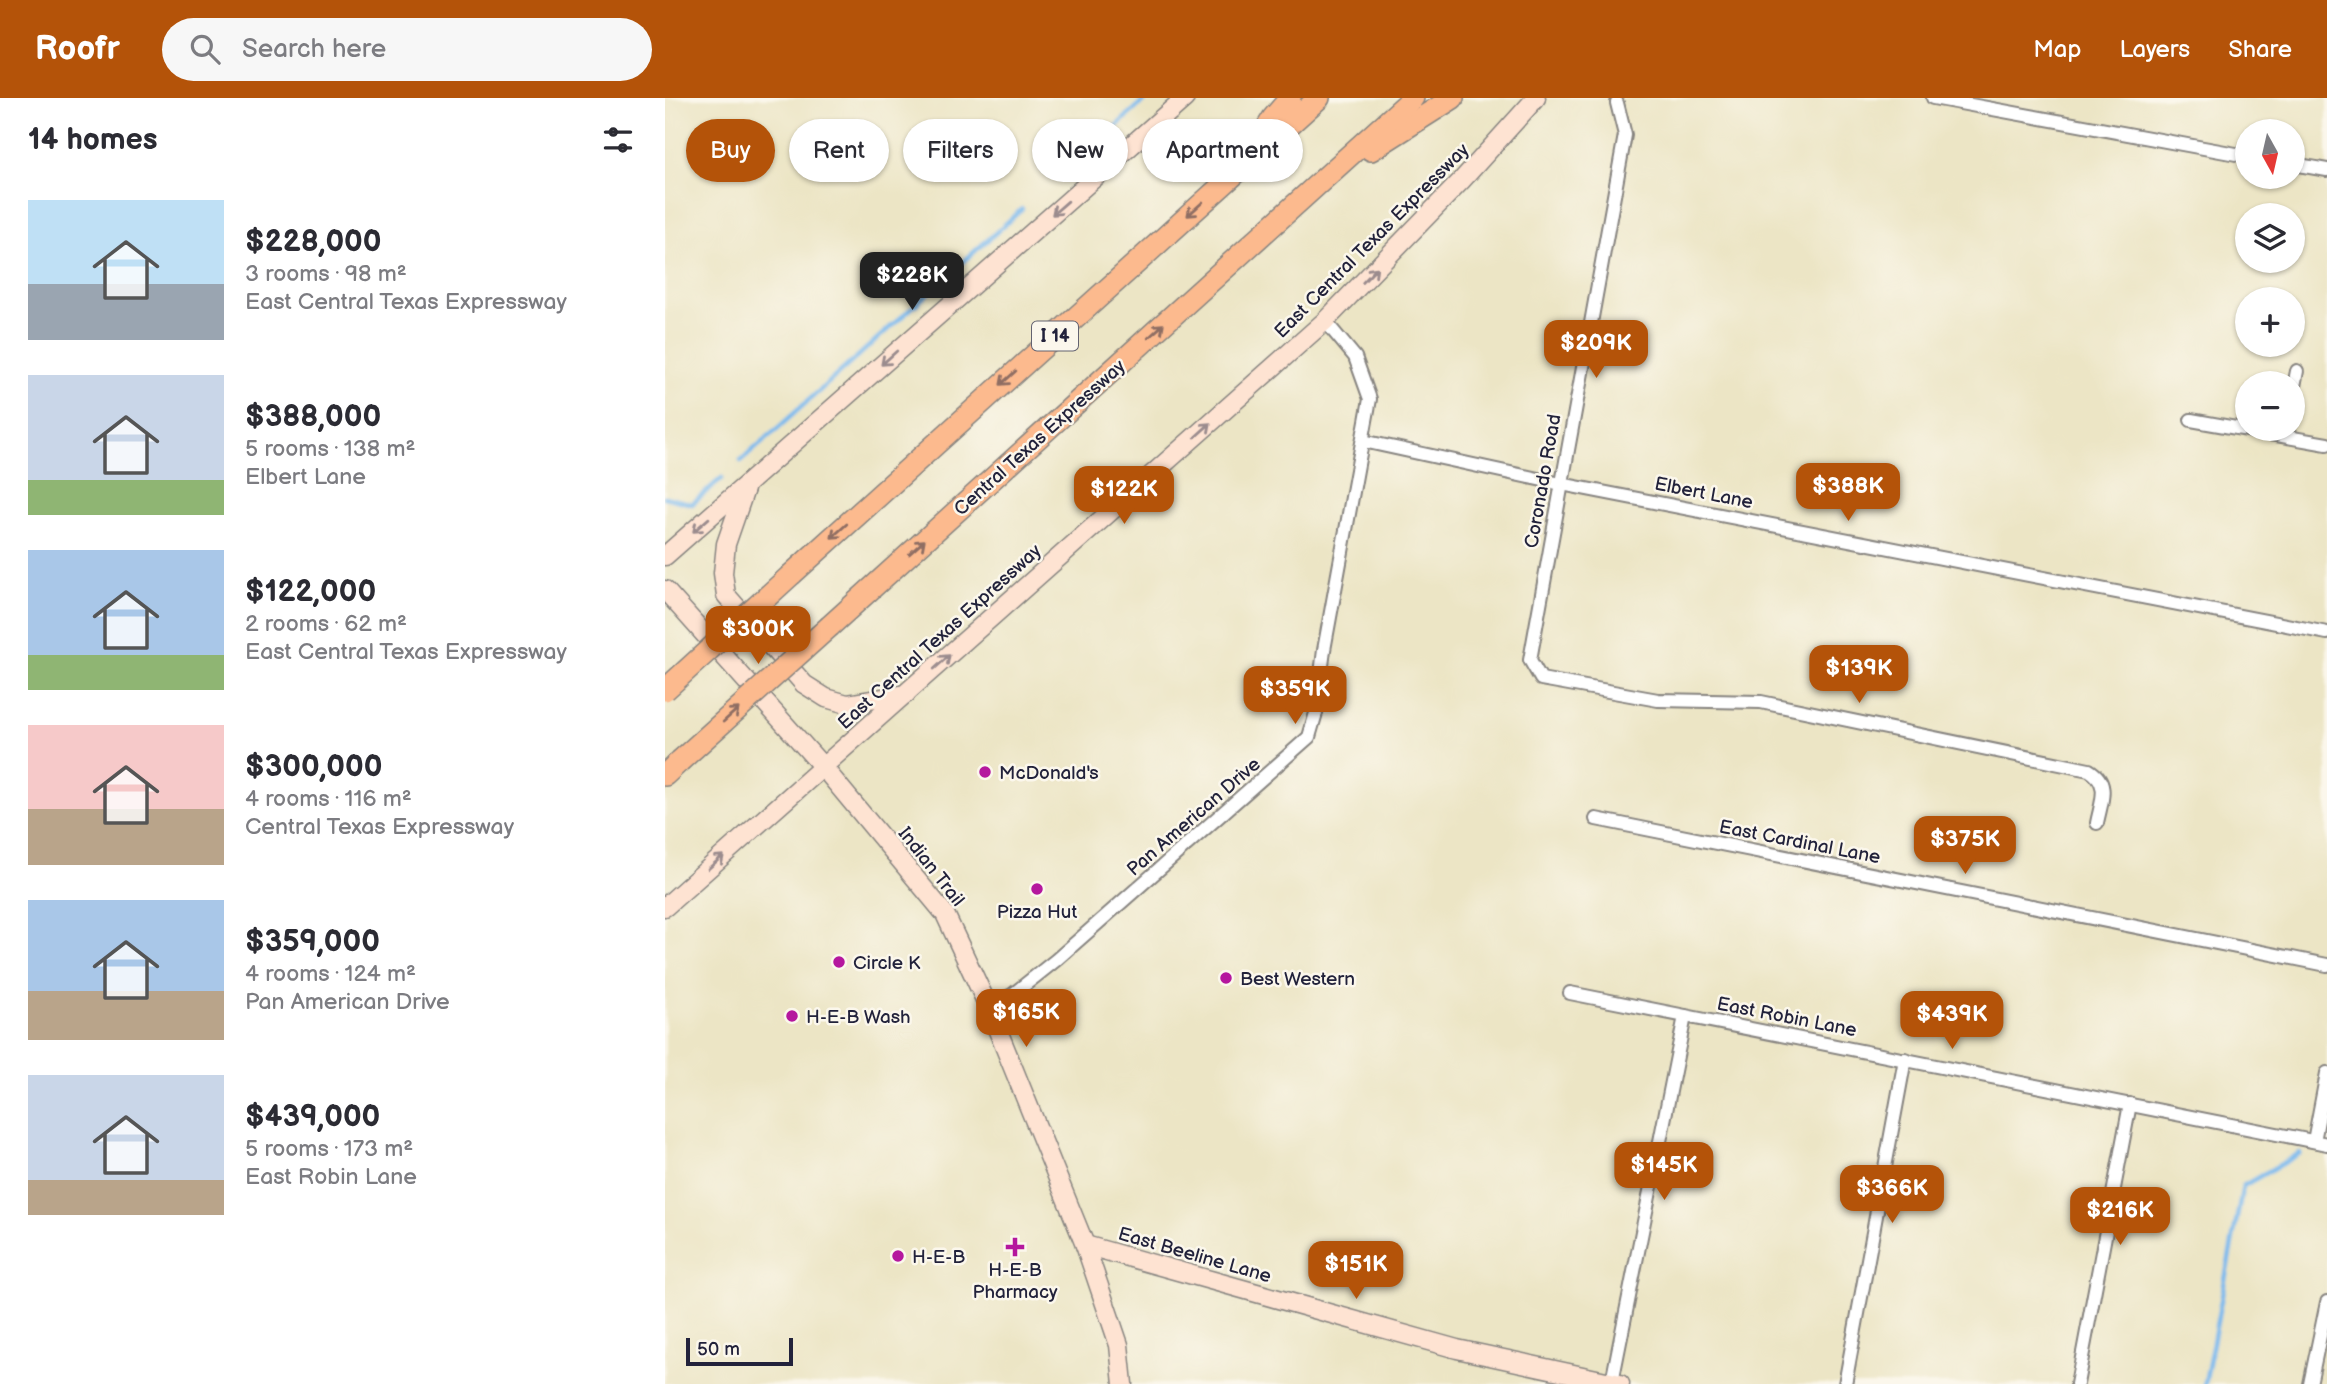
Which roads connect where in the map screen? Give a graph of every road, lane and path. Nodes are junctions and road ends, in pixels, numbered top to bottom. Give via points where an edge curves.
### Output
1 (1185, 98) edge
2 (1290, 98) edge
3 (1319, 98) edge
4 (1413, 98) edge
5 (1453, 98) edge
6 (1536, 98) edge
7 (1933, 98) edge
8 (1617, 103) dead end
9 (1272, 119) edge
10 (1295, 119) edge
11 (2235, 154) edge
12 (2305, 166) edge
13 (2327, 170) edge
14 (1224, 182) edge
15 (1319, 183) junction
16 (1325, 321) junction
17 (2191, 421) dead end
18 (2235, 426) edge
19 (2305, 438) edge
20 (1363, 441) junction
21 (2327, 444) edge
22 (1561, 484) junction
23 (746, 485) junction
24 (665, 556) edge
25 (665, 590) edge
26 (2327, 633) edge
27 (665, 690) edge
28 (906, 694) junction
29 (823, 767) junction
30 (673, 768) edge
31 (1595, 819) dead end
32 (2097, 824) dead end
33 (665, 907) edge
34 (2327, 965) edge
35 (1570, 993) dead end
36 (988, 1006) junction
37 (1685, 1016) junction
38 (1905, 1059) junction
39 (2327, 1073) edge
40 (2130, 1104) junction
41 (2321, 1143) edge
42 (1085, 1245) junction
43 (2327, 1302) edge
44 (1616, 1383) edge
45 (1123, 1384) edge
46 (1845, 1384) edge
47 (2077, 1384) edge
48 (2310, 1384) edge

1 -> 23 main road
2 - 9 highway
3 - 10 highway, I 14
4 - 15 highway, Central Texas Expressway
5 - 15 highway
16 -> 6 main road, East Central Texas Expressway
7 - 11 street
8 - 22 street, Coronado Road via 1625,135
12 - 13 street
14 -> 27 highway, I 14, bridge
30 -> 15 highway, Central Texas Expressway, bridge
16 - 20 street, Pan American Drive via 1355,356 1370,399
28 -> 16 main road, East Central Texas Expressway
17 - 18 street
19 - 21 street
20 - 22 street, Elbert Lane
20 - 36 street, Pan American Drive via 1309,737 1056,960 1012,995
22 - 26 street, Elbert Lane
22 - 32 street, Coronado Road via 1530,660 1541,679 1658,700 1761,702 2089,770 2104,786
23 -> 24 main road
23 - 28 main road via 726,544 726,595 804,684 826,698 847,704
25 - 29 main road, Indian Trail
28 - 29 main road, East Central Texas Expressway
33 -> 29 main road, East Central Texas Expressway
29 - 36 main road, Indian Trail via 945,914
31 - 34 street, East Cardinal Lane
35 - 37 street, East Robin Lane
36 - 42 main road, Indian Trail
37 - 38 street, East Robin Lane
37 - 44 street
38 - 40 street, East Robin Lane
38 - 46 street
39 - 41 street
40 - 41 street, East Robin Lane
40 - 47 street
42 - 44 main road, East Beeline Lane via 1457,1349
42 - 45 main road, Indian Trail via 1119,1345
43 - 48 street

